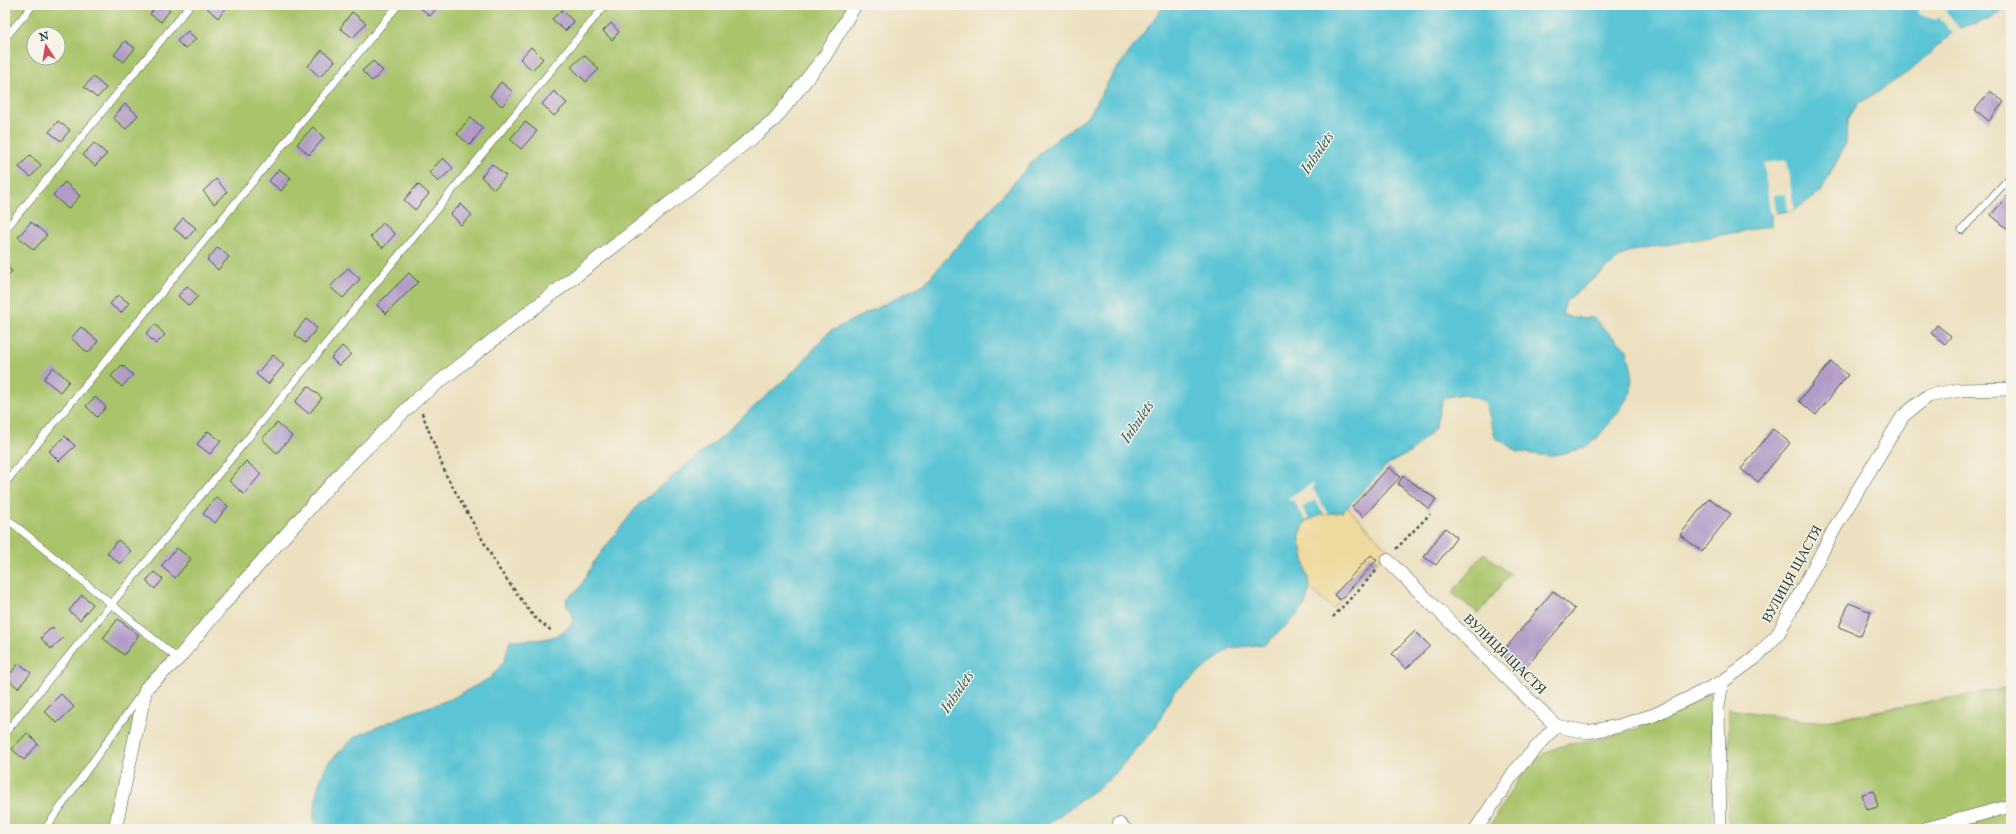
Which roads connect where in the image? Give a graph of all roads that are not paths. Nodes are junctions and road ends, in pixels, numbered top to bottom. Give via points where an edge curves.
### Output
1 (33, 5) edge
2 (190, 5) edge
3 (398, 5) edge
4 (605, 5) edge
5 (856, 5) edge
6 (5, 38) edge
7 (2011, 176) edge
8 (5, 230) edge
9 (1962, 230) dead end
10 (2011, 389) edge
11 (5, 484) edge
12 (5, 517) edge
13 (1387, 560) dead end
14 (110, 604) junction
15 (178, 659) junction
16 (1722, 682) junction
17 (146, 688) junction
18 (1556, 726) junction
19 (5, 732) edge
20 (2011, 806) edge
21 (45, 829) edge
22 (115, 829) edge
23 (1476, 829) edge
24 (1720, 829) edge
25 (1925, 829) edge

1 - 6 lane
2 - 8 lane
3 - 11 lane
4 - 14 lane
5 - 15 street via 825,56 775,119 417,399 341,473 220,608
7 - 9 lane
10 - 16 street, ВУЛИЦЯ ЩАСТЯ via 1959,390 1928,396 1903,416 1836,526 1778,634 1755,658
12 - 14 lane
13 - 18 street, ВУЛИЦЯ ЩАСТЯ
14 - 15 lane
14 - 19 lane
15 - 17 street
16 - 18 street, ВУЛИЦЯ ЩАСТЯ via 1654,715 1619,726 1587,732
16 - 24 street via 1718,707
17 - 21 lane
17 - 22 street
18 - 23 street via 1515,770
20 - 25 street

